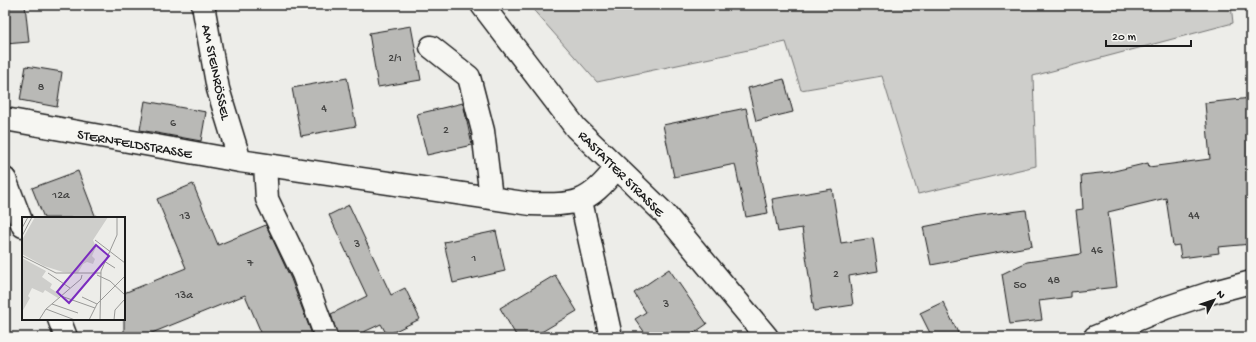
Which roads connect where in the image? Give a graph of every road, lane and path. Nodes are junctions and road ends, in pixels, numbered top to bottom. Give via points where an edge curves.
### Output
1 (203, 5) edge
2 (482, 5) edge
3 (430, 47) dead end
4 (5, 119) edge
5 (240, 161) junction
6 (265, 165) junction
7 (616, 168) junction
8 (5, 179) edge
9 (491, 198) junction
10 (581, 201) junction
11 (22, 223) edge
12 (1251, 282) edge
13 (59, 320) edge
14 (1106, 335) edge
15 (66, 337) edge
16 (326, 337) edge
17 (611, 337) edge
18 (767, 337) edge

1 - 5 street, AM STEINRÖSSEL via 218,89
2 - 7 street, RASTATTER STRASSE via 576,128
3 - 9 street via 470,77 482,131
4 - 5 street, STERNFELDSTRASSE
5 - 6 street, STERNFELDSTRASSE
6 - 9 street, STERNFELDSTRASSE
6 - 16 street via 267,199 303,274
7 - 10 street, STERNFELDSTRASSE via 594,192
7 - 18 street, RASTATTER STRASSE via 664,213
8 - 11 street
9 - 10 street, STERNFELDSTRASSE via 531,204 565,205
10 - 17 street
12 - 14 street via 1165,308
13 - 15 street

